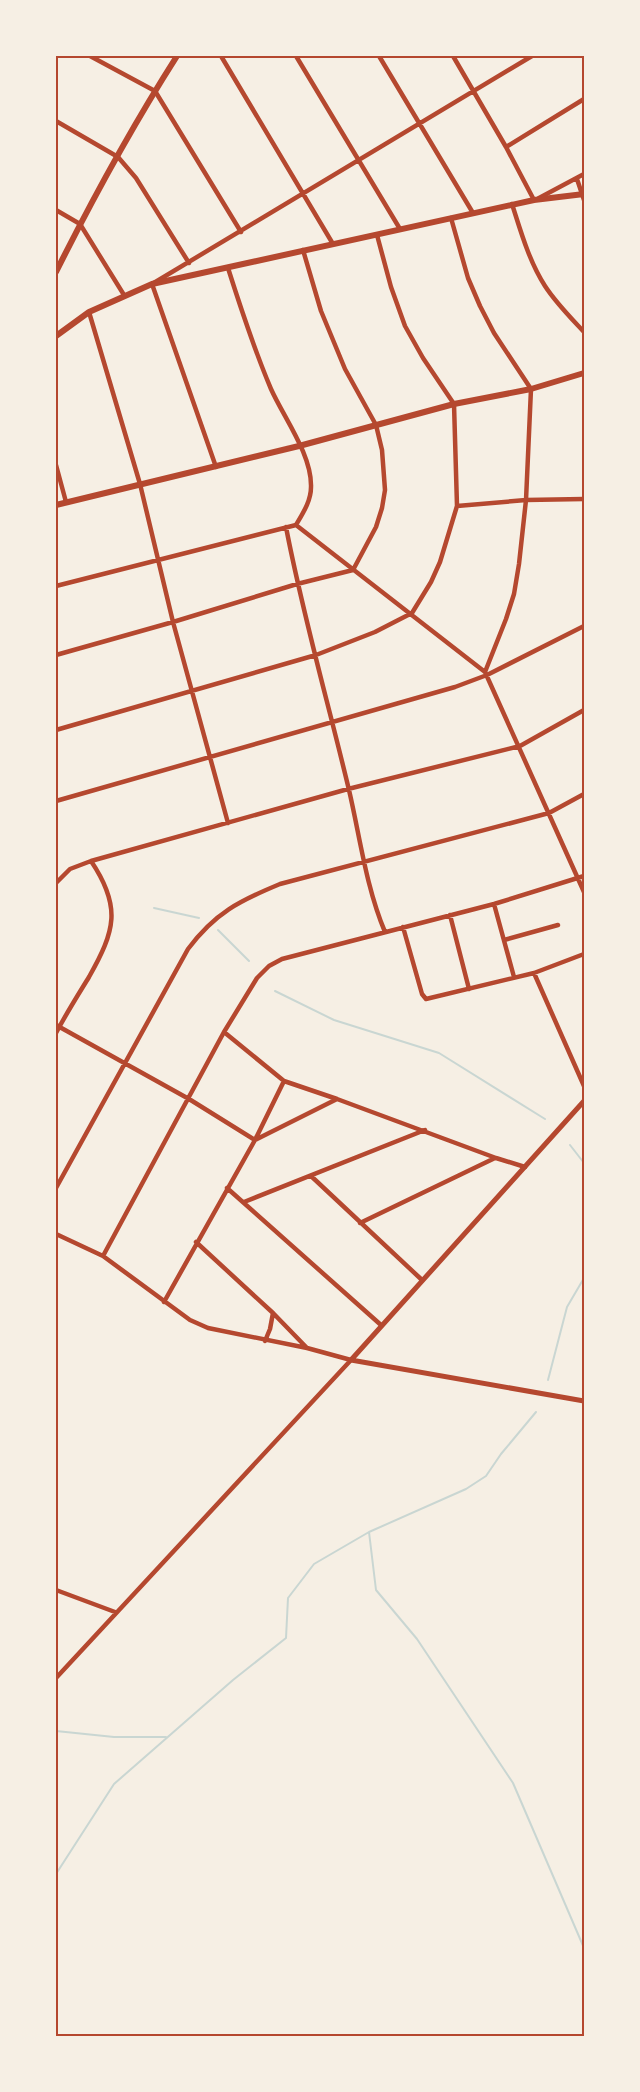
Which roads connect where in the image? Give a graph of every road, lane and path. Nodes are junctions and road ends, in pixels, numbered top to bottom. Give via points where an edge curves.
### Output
1 (90, 56) edge
2 (177, 56) edge
3 (220, 56) edge
4 (296, 56) edge
5 (379, 56) edge
6 (453, 56) edge
7 (532, 56) edge
8 (155, 91) junction
9 (474, 92) junction
10 (585, 99) edge
11 (56, 121) edge
12 (420, 123) junction
13 (506, 147) junction
14 (118, 157) junction
15 (359, 160) junction
16 (585, 174) edge
17 (577, 179) junction
18 (302, 195) junction
19 (584, 196) edge
20 (535, 200) junction
21 (512, 204) junction
22 (56, 210) edge
23 (473, 213) junction
24 (451, 218) junction
25 (80, 224) junction
26 (400, 229) junction
27 (241, 232) junction
28 (377, 235) junction
29 (333, 244) junction
30 (303, 250) junction
31 (189, 263) junction
32 (228, 268) junction
33 (56, 272) edge
34 (152, 284) junction
35 (124, 295) junction
36 (89, 312) junction
37 (585, 332) edge
38 (56, 336) edge
39 (585, 373) edge
40 (531, 389) junction
41 (454, 404) junction
42 (376, 425) junction
43 (299, 446) junction
44 (56, 465) edge
45 (216, 467) junction
46 (140, 484) junction
47 (585, 499) edge
48 (526, 500) junction
49 (66, 502) junction
50 (56, 505) edge
51 (457, 506) junction
52 (296, 525) junction
53 (286, 527) junction
54 (158, 560) junction
55 (353, 570) junction
56 (297, 584) junction
57 (56, 586) edge
58 (412, 613) junction
59 (173, 622) junction
60 (585, 626) edge
61 (56, 655) edge
62 (316, 655) junction
63 (486, 673) junction
64 (191, 691) junction
65 (585, 710) edge
66 (331, 724) junction
67 (56, 730) edge
68 (520, 746) junction
69 (209, 758) junction
70 (348, 789) junction
71 (585, 794) edge
72 (56, 801) edge
73 (549, 813) junction
74 (228, 823) junction
75 (91, 861) junction
76 (365, 862) junction
77 (585, 876) edge
78 (578, 879) junction
79 (56, 883) edge
80 (585, 892) edge
81 (494, 904) junction
82 (450, 915) junction
83 (558, 925) dead end
84 (404, 927) junction
85 (385, 932) junction
86 (504, 940) junction
87 (585, 954) edge
88 (534, 973) junction
89 (514, 977) junction
90 (469, 989) junction
91 (57, 1026) edge
92 (224, 1032) junction
93 (56, 1033) edge
94 (124, 1064) junction
95 (284, 1081) junction
96 (585, 1086) edge
97 (189, 1099) junction
98 (337, 1099) junction
99 (585, 1101) edge
100 (425, 1130) junction
101 (255, 1140) junction
102 (496, 1158) junction
103 (525, 1167) junction
104 (311, 1176) junction
105 (56, 1188) edge
106 (227, 1188) junction
107 (244, 1202) junction
108 (360, 1223) junction
109 (56, 1234) edge
110 (196, 1242) junction
111 (103, 1256) junction
112 (422, 1280) junction
113 (164, 1302) junction
114 (273, 1313) junction
115 (381, 1325) junction
116 (266, 1341) junction
117 (307, 1348) junction
118 (351, 1360) junction
119 (585, 1401) edge
120 (56, 1590) edge
121 (115, 1612) junction
122 (56, 1678) edge

1 - 8 street
2 - 8 main road
3 - 18 street
4 - 15 street
5 - 12 street
6 - 9 street
7 - 9 street
8 - 14 main road
8 - 27 street
9 - 12 street
9 - 13 street
10 - 13 street
11 - 14 street
12 - 15 street
12 - 23 street
13 - 20 street
14 - 25 main road
14 - 31 street via 136,178
15 - 18 street
15 - 26 street
16 - 17 street
17 - 19 street
17 - 20 street
18 - 27 street
18 - 29 street
19 - 20 main road
20 - 21 main road
21 - 23 main road
21 - 37 street via 528,255 545,286
22 - 25 street
23 - 24 main road
24 - 26 main road
24 - 40 street via 480,306
25 - 33 main road
25 - 35 street
26 - 28 main road
27 - 31 street
28 - 29 main road
28 - 41 street via 405,326
29 - 30 main road
30 - 32 main road
30 - 42 street via 321,311 345,369
31 - 34 street
32 - 34 main road
32 - 43 street via 251,340
34 - 35 main road
34 - 45 street
35 - 36 main road
36 - 38 main road
36 - 46 street
39 - 40 main road
40 - 41 main road
40 - 48 street
41 - 42 main road
41 - 51 street
42 - 43 main road
42 - 55 street via 386,490 376,527
43 - 45 main road
43 - 52 street via 311,485 306,508
44 - 49 street
45 - 46 main road
46 - 49 main road
46 - 54 street
47 - 48 street
48 - 51 street
48 - 63 street via 514,594
49 - 50 main road
51 - 58 street via 440,561
52 - 53 street
52 - 55 street
53 - 54 street
53 - 56 street
54 - 57 street
54 - 59 street
55 - 56 street
55 - 58 street
56 - 59 street
56 - 62 street
58 - 62 street
58 - 63 street
59 - 61 street
59 - 64 street
60 - 63 street
62 - 64 street
62 - 66 street
63 - 66 street via 455,687
63 - 68 street
64 - 67 street
64 - 69 street
65 - 68 street
66 - 69 street
66 - 70 street
68 - 70 street
68 - 73 street
69 - 72 street
69 - 74 street
70 - 74 street
70 - 76 street
71 - 73 street
73 - 76 street
73 - 78 street
74 - 75 street
75 - 79 street via 70,869
75 - 91 street via 108,892 111,931 105,950
76 - 85 street
76 - 94 street via 280,884 248,897 203,929
77 - 78 street
78 - 80 street
78 - 81 street
81 - 82 street
81 - 86 street
82 - 84 street
82 - 90 street
83 - 86 street
84 - 85 street
84 - 90 street via 426,999
85 - 92 street via 268,966
86 - 89 street
87 - 88 street
88 - 89 street
88 - 96 street
89 - 90 street
91 - 93 street
91 - 94 street
92 - 95 street
92 - 97 street
94 - 97 street
94 - 105 street
95 - 98 street
95 - 101 street
97 - 101 street
97 - 111 street
98 - 100 street
98 - 101 street
99 - 103 street
100 - 102 street
100 - 104 street
101 - 106 street
102 - 103 street
102 - 108 street
103 - 112 street
104 - 107 street
104 - 108 street
106 - 107 street
106 - 110 street
107 - 115 street
108 - 112 street
109 - 111 street
110 - 113 street
110 - 114 street
111 - 113 street
112 - 115 street
113 - 116 street via 208,1328
114 - 116 street
114 - 117 street
115 - 118 street
116 - 117 street
117 - 118 street
118 - 119 street
118 - 121 street
120 - 121 street
121 - 122 street

